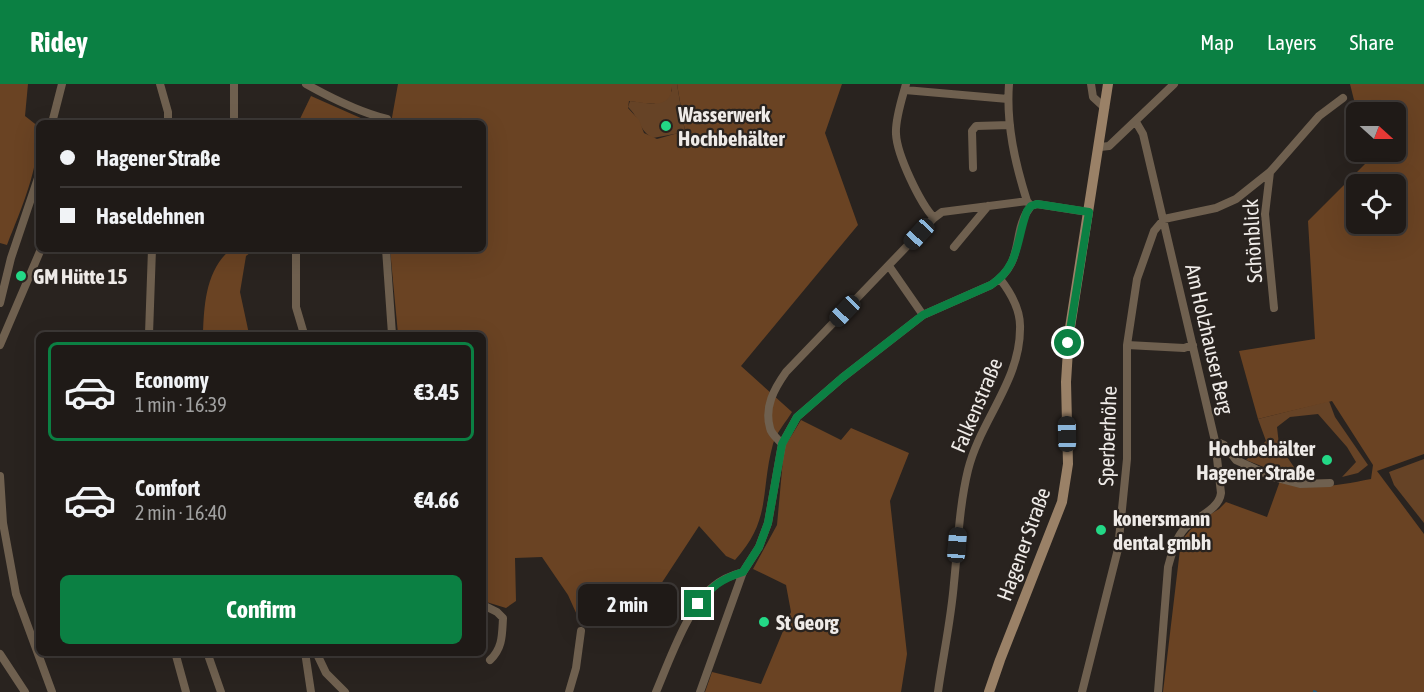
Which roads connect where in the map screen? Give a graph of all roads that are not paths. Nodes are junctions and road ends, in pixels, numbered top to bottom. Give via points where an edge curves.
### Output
1 (62, 84) edge
2 (160, 84) edge
3 (234, 84) edge
4 (306, 84) edge
5 (1009, 84) edge
6 (1091, 84) edge
7 (1108, 84) edge
8 (1174, 84) edge
9 (905, 87) edge
10 (1343, 98) dead end
11 (1008, 99) junction
12 (1105, 108) junction
13 (53, 120) edge
14 (168, 120) edge
15 (234, 120) edge
16 (387, 120) edge
17 (1136, 122) junction
18 (1010, 125) junction
19 (1100, 147) junction
20 (973, 168) dead end
21 (1270, 172) junction
22 (36, 191) edge
23 (1029, 203) junction
24 (988, 206) junction
25 (1089, 212) junction
26 (934, 218) junction
27 (1164, 219) junction
28 (954, 247) dead end
29 (40, 252) edge
30 (152, 252) edge
31 (296, 252) edge
32 (386, 252) edge
33 (889, 266) junction
34 (1000, 279) junction
35 (0, 303) edge
36 (1274, 308) dead end
37 (923, 315) junction
38 (149, 332) edge
39 (303, 332) edge
40 (392, 332) edge
41 (0, 345) edge
42 (1127, 345) junction
43 (1193, 345) junction
44 (1215, 441) junction
45 (782, 444) junction
46 (0, 476) edge
47 (1330, 483) dead end
48 (743, 572) junction
49 (486, 606) edge
50 (580, 631) dead end
51 (36, 648) edge
52 (0, 654) edge
53 (39, 656) edge
54 (176, 656) edge
55 (208, 656) edge
56 (306, 656) edge
57 (318, 656) edge
58 (490, 660) dead end
59 (25, 692) edge
60 (52, 692) edge
61 (186, 692) edge
62 (221, 692) edge
63 (312, 692) edge
64 (345, 692) edge
65 (569, 692) edge
66 (656, 692) edge
67 (700, 692) edge
68 (938, 692) edge
69 (989, 692) edge
70 (1082, 692) edge
71 (1158, 692) edge

1 - 13 street
2 - 14 street
3 - 15 street
4 - 16 street
5 - 11 street
6 - 12 street via 1093,97
7 - 12 main road, Hagener Straße
8 - 17 street
9 - 11 street
9 - 26 street via 896,132 898,144 919,198
10 - 21 street, Schönblick via 1319,116
11 - 18 street
12 - 19 main road, Hagener Straße
17 - 19 street via 1109,146
17 - 27 street, Am Holzhauser Berg via 1143,134
18 - 20 street via 976,126 972,131
18 - 23 street
19 - 25 main road, Hagener Straße
21 - 27 street, Schönblick via 1236,199 1216,208
21 - 36 street, Schönblick via 1265,214
22 - 35 street via 11,258
23 - 24 street
23 - 25 street
23 - 34 street via 1016,255
24 - 26 street via 942,212
24 - 28 street
25 - 69 main road, Hagener Straße via 1069,334 1066,482 1062,502
26 - 33 street
27 - 42 street, Sperberhöhe via 1154,231 1137,279
27 - 43 street, Am Holzhauser Berg
29 - 41 street
30 - 38 street
31 - 39 street via 296,307
32 - 40 street
33 - 37 street
33 - 45 street via 776,386 768,411 770,430
34 - 37 street
34 - 68 street, Falkenstraße via 1017,309 1021,328 1018,353 969,468
37 - 45 street via 808,406
42 - 43 street
42 - 70 street, Sperberhöhe via 1127,459 1118,549
43 - 44 street, Am Holzhauser Berg
44 - 47 street via 1224,445 1236,460 1273,477 1300,484
44 - 71 street, Am Holzhauser Berg via 1220,499 1183,530 1168,567
45 - 48 street via 768,523
46 - 51 street via 3,523 16,594
48 - 66 street via 712,587 698,604
48 - 67 street
49 - 58 street via 503,618 501,644
50 - 65 street
52 - 59 street
53 - 60 street
54 - 61 street
55 - 62 street
56 - 63 street
57 - 64 street via 326,673

